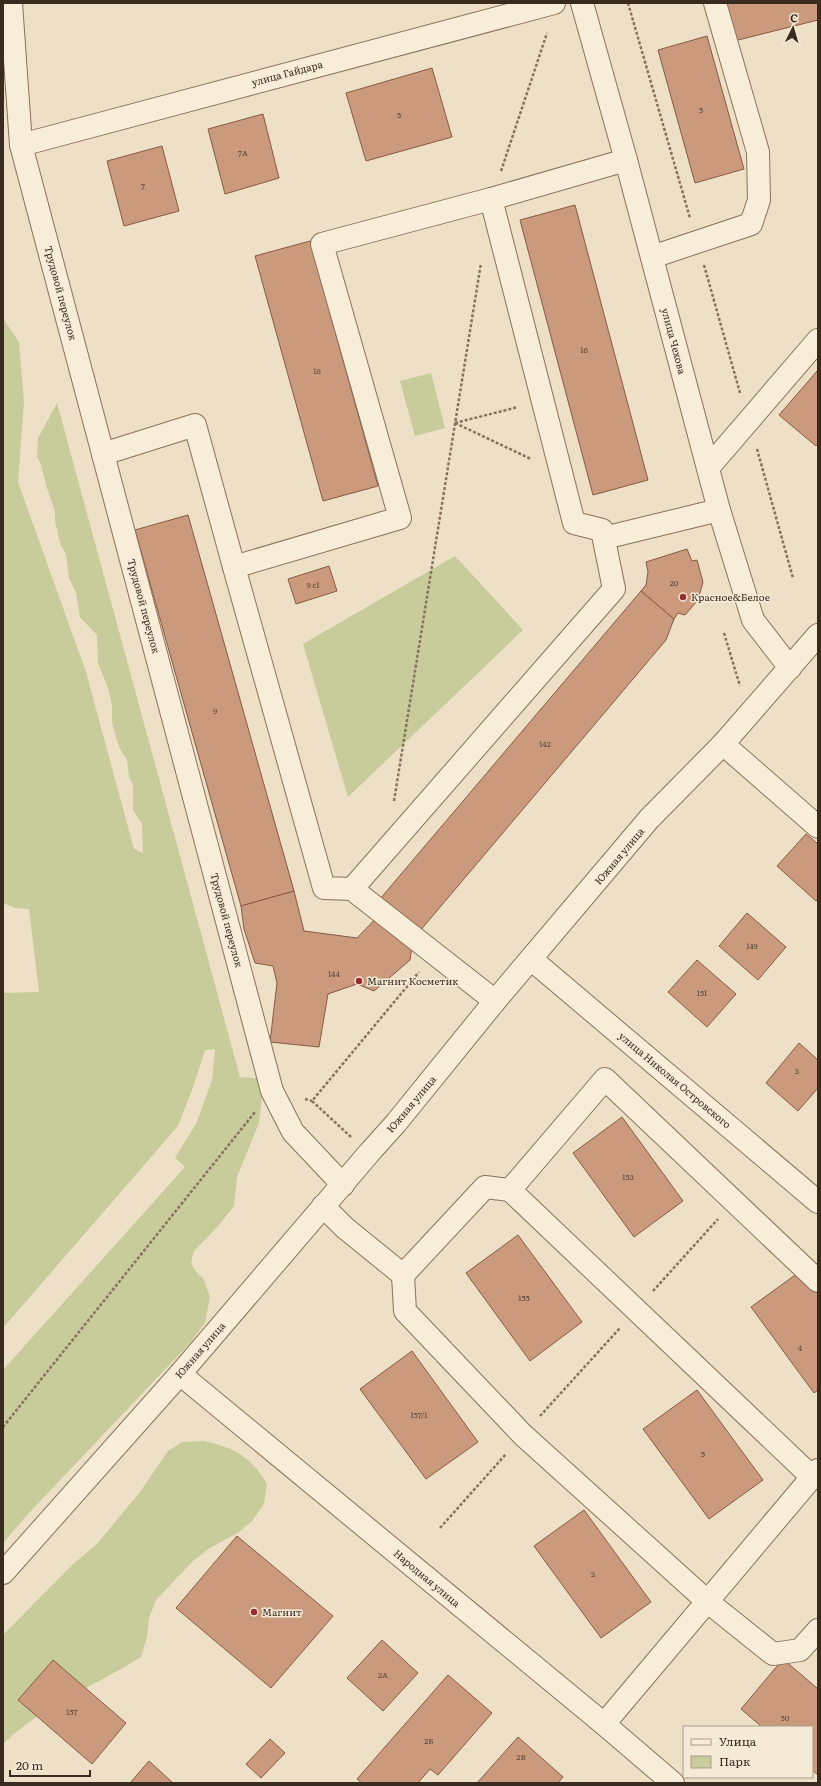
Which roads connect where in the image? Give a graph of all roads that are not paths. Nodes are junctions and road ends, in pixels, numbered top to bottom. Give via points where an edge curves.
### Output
1 (11, 3) edge
2 (554, 3) edge
3 (582, 3) edge
4 (715, 3) edge
5 (21, 145) junction
6 (626, 160) junction
7 (491, 199) junction
8 (652, 257) junction
9 (818, 340) edge
10 (103, 454) junction
11 (708, 468) junction
12 (719, 510) junction
13 (604, 538) junction
14 (234, 567) junction
15 (818, 635) edge
16 (790, 668) junction
17 (723, 744) junction
18 (818, 827) edge
19 (352, 889) junction
20 (531, 959) junction
21 (495, 1002) junction
22 (343, 1185) junction
23 (510, 1190) junction
24 (818, 1202) edge
25 (324, 1206) junction
26 (403, 1275) junction
27 (818, 1281) edge
28 (180, 1374) junction
29 (815, 1474) edge
30 (3, 1573) edge
31 (708, 1602) junction
32 (818, 1630) edge
33 (604, 1724) junction
34 (673, 1783) edge

1 - 5 street, Трудовой переулок
2 - 5 street, улица Гайдара
3 - 6 street, улица Чехова
4 - 8 street via 758,152 759,200 751,224
5 - 10 street, Трудовой переулок
6 - 7 street
6 - 8 street, улица Чехова
7 - 13 street via 574,523 602,530
7 - 14 street via 322,244 400,518
8 - 11 street, улица Чехова
9 - 11 street
10 - 14 street via 195,425
10 - 22 street, Трудовой переулок via 272,1091 293,1132
11 - 12 street, улица Чехова
12 - 13 street
12 - 16 street, улица Чехова via 753,620
13 - 19 street via 614,588
14 - 19 street via 324,888
15 - 16 street, Южная улица
16 - 17 street, Южная улица
17 - 18 street
17 - 20 street, Южная улица via 649,819
19 - 21 street
20 - 21 street, Южная улица
20 - 24 street, улица Николая Островского
21 - 22 street, Южная улица
22 - 25 street, Южная улица
23 - 26 street via 486,1187
23 - 27 street via 605,1079
23 - 29 street
25 - 26 street via 345,1228
25 - 28 street, Южная улица
26 - 31 street via 405,1311 523,1435
28 - 30 street, Южная улица
28 - 33 street, Народная улица
29 - 31 street
31 - 32 street via 773,1654 800,1650
31 - 33 street
33 - 34 street, Народная улица

